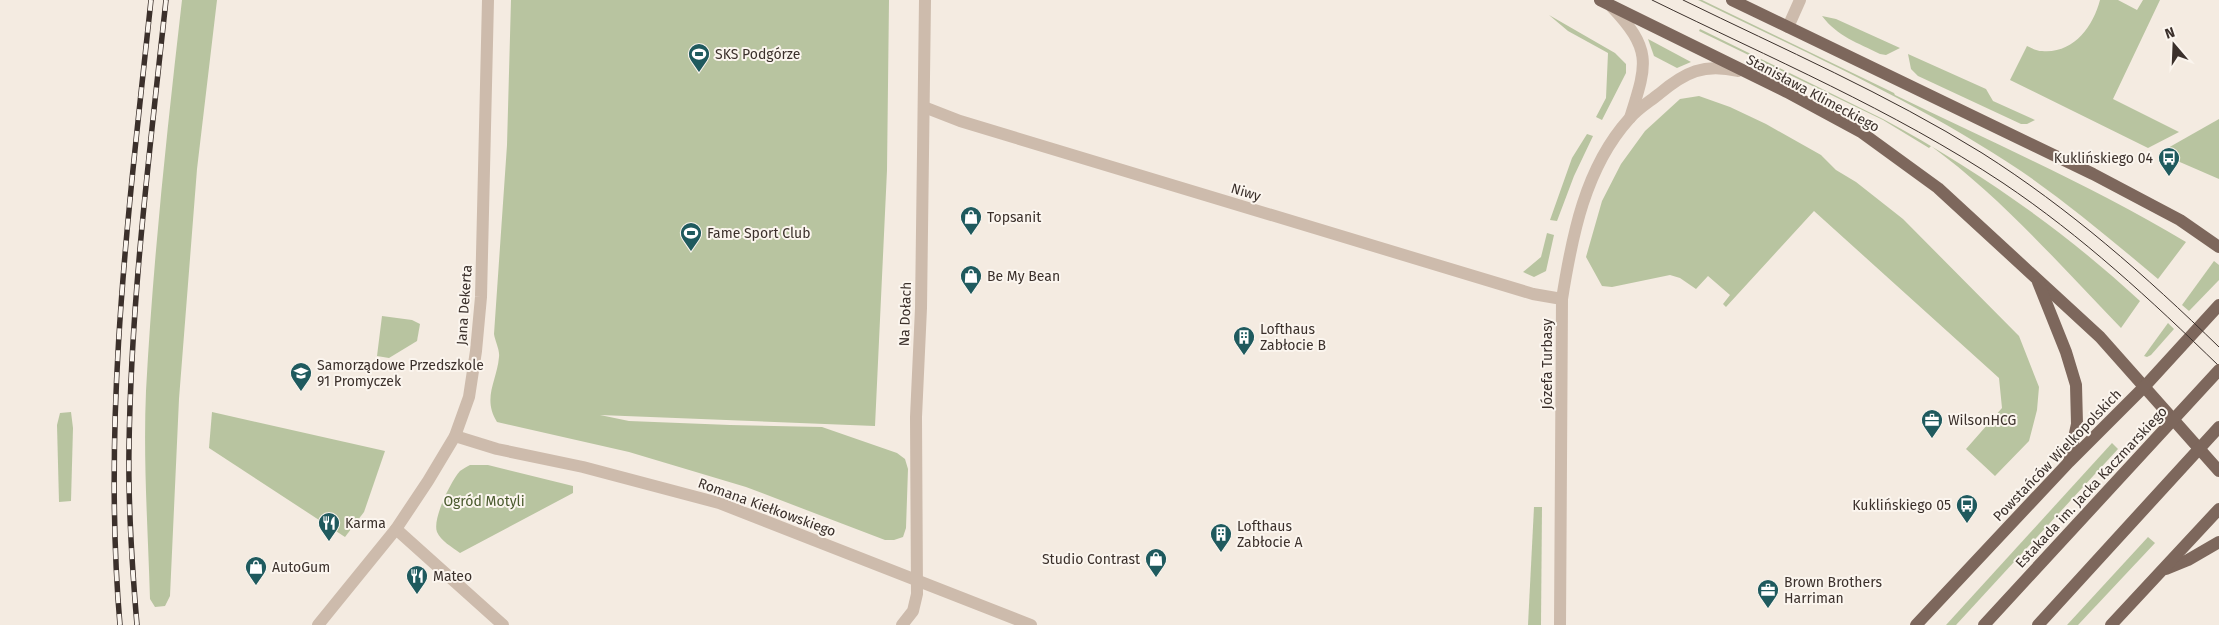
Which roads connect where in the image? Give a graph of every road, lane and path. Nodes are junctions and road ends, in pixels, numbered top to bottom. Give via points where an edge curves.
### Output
1 (488, 0) edge
2 (925, 0) edge
3 (1732, 0) edge
4 (1800, 0) edge
5 (1605, 3) edge
6 (1788, 27) junction
7 (1743, 72) junction
8 (924, 107) junction
9 (1630, 118) junction
10 (2219, 247) edge
11 (2038, 279) junction
12 (1562, 299) junction
13 (2219, 305) edge
14 (2219, 370) edge
15 (2145, 386) junction
16 (2219, 427) edge
17 (455, 436) junction
18 (2069, 462) junction
19 (2219, 470) edge
20 (2219, 509) edge
21 (396, 529) junction
22 (2219, 542) edge
23 (2164, 570) junction
24 (917, 579) junction
25 (318, 625) edge
26 (503, 625) edge
27 (902, 625) edge
28 (1031, 625) edge
29 (1560, 625) edge
30 (1916, 625) edge
31 (1984, 625) edge
32 (2038, 625) edge
33 (2111, 625) edge

1 - 17 street, Jana Dekerta via 480,306 468,397
2 - 8 street, Na Dołach
3 - 6 main road
4 - 6 street
5 - 7 main road, Stanisława Klimeckiego
5 - 9 street, Józefa Turbasy via 1628,24 1639,42 1643,59 1643,77
6 - 10 main road via 2149,202
7 - 9 street, Józefa Turbasy via 1707,67 1693,71
7 - 11 main road, Stanisława Klimeckiego via 1861,132 1951,198
8 - 12 street, Niwy via 960,121 1322,231 1533,294
8 - 24 street, Na Dołach via 916,417
9 - 12 street, Józefa Turbasy via 1600,162 1582,203
11 - 15 main road, Stanisława Klimeckiego via 2100,337
11 - 18 main road via 2076,385 2077,424
12 - 29 street, Józefa Turbasy
13 - 15 main road, Powstańców Wielkopolskich
14 - 31 main road, Estakada im. Jacka Kaczmarskiego, bridge
15 - 18 main road, Powstańców Wielkopolskich
15 - 19 main road, Stanisława Klimeckiego
16 - 32 main road, bridge
17 - 21 street, Jana Dekerta
17 - 24 street, Romana Kiełkowskiego via 719,503
18 - 30 main road, Powstańców Wielkopolskich
20 - 23 main road
21 - 25 street, Jana Dekerta
21 - 26 street
22 - 23 main road
23 - 33 main road
24 - 27 street, Na Dołach via 915,604
24 - 28 street, Romana Kiełkowskiego

